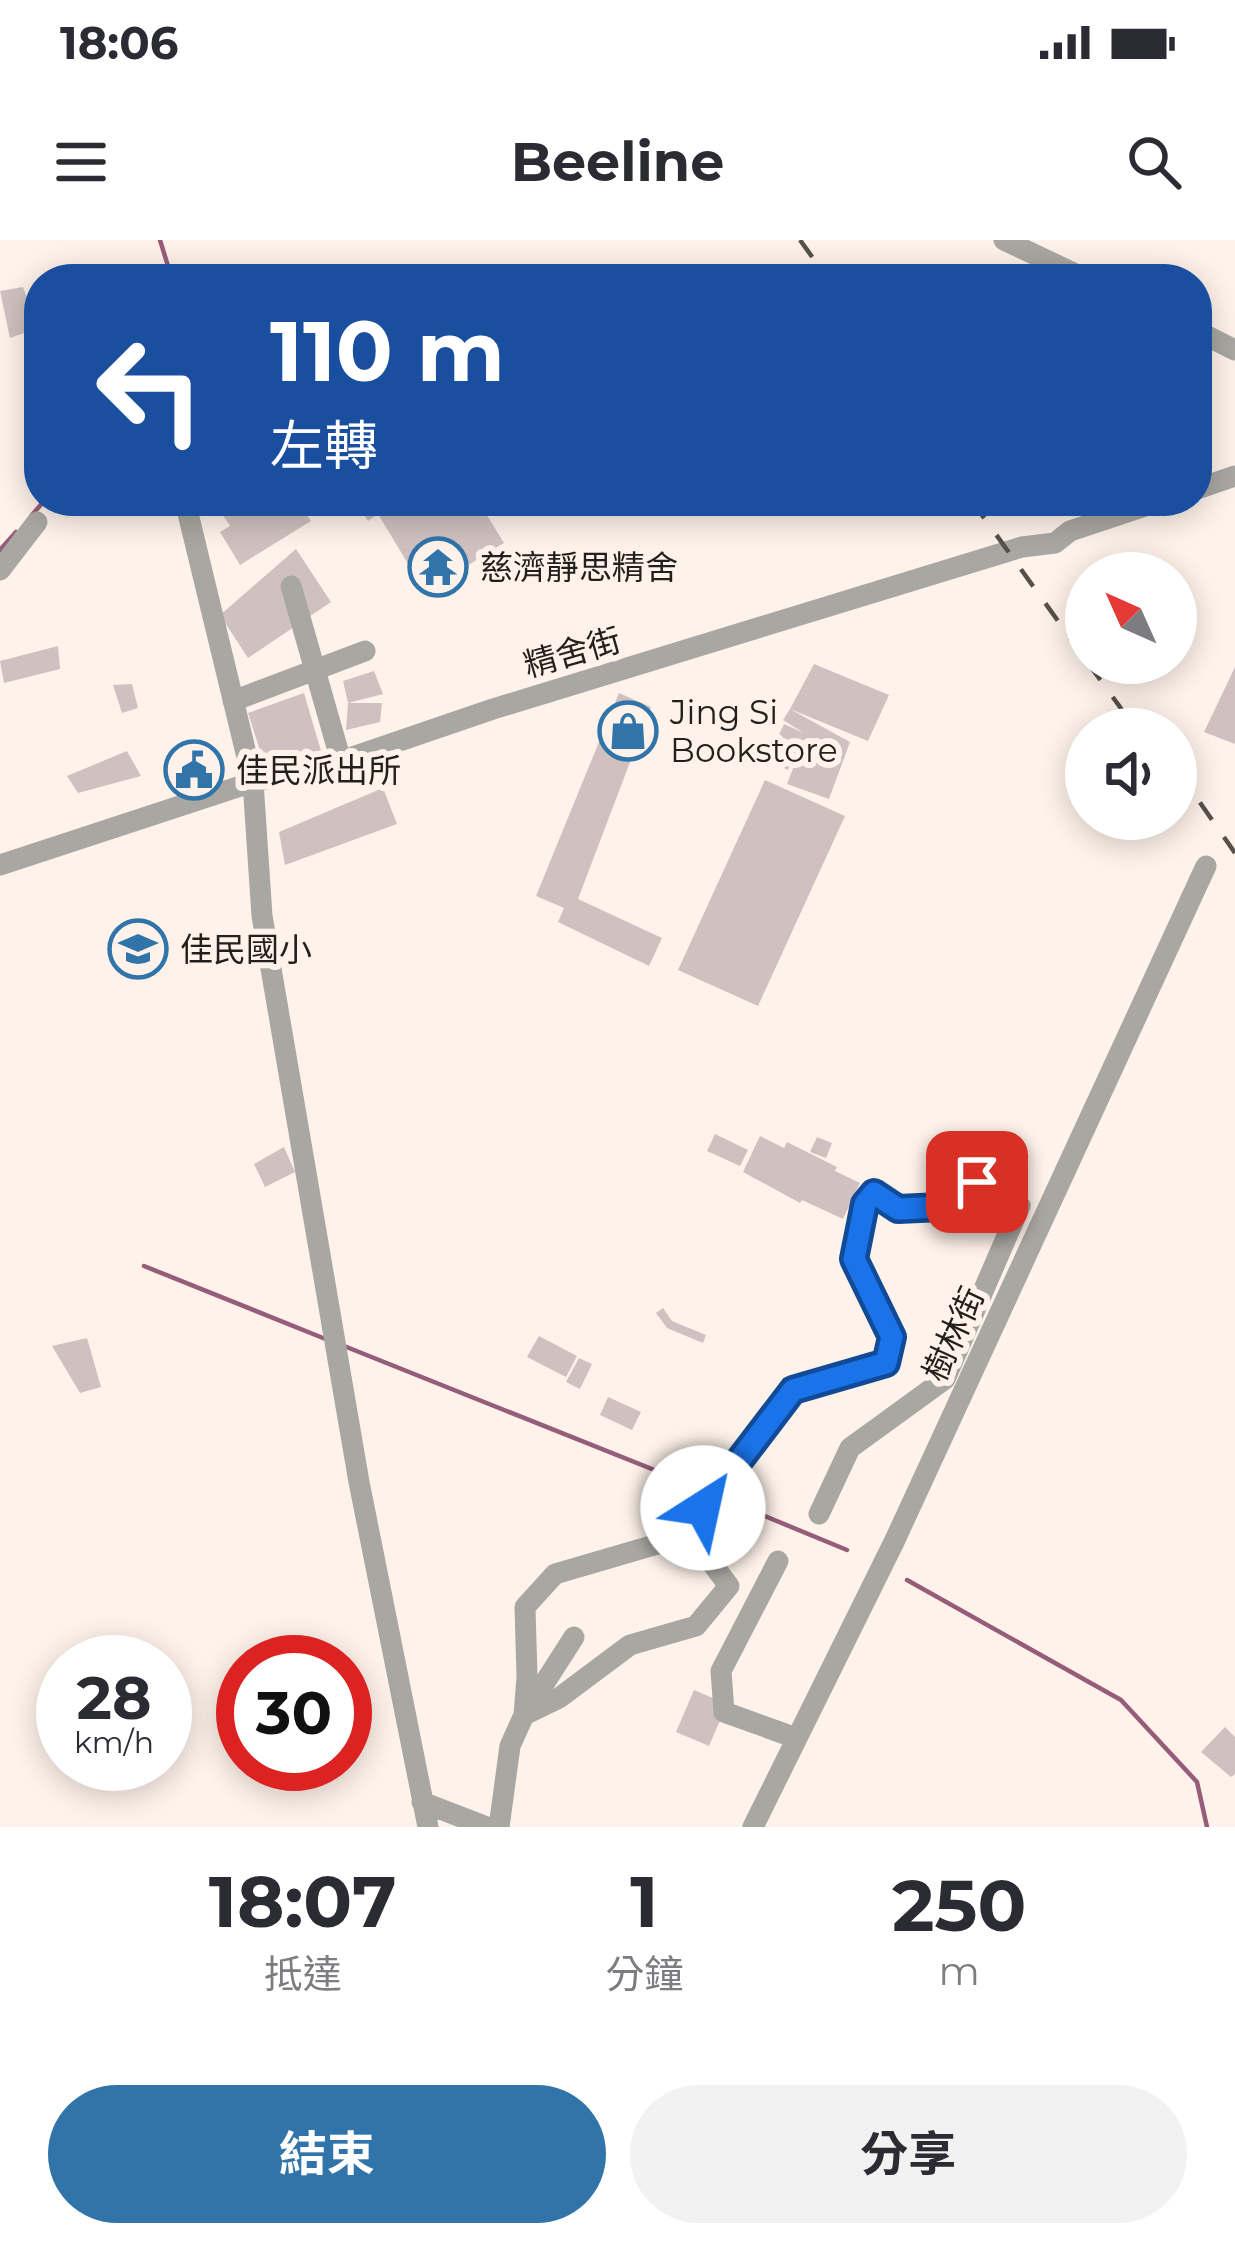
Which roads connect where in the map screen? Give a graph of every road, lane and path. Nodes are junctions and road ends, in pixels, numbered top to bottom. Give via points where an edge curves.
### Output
1 (1004, 240) edge
2 (1054, 264) edge
3 (189, 516) edge
4 (1115, 516) edge
5 (37, 522) dead end
6 (0, 570) edge
7 (291, 586) dead end
8 (365, 651) dead end
9 (312, 671) junction
10 (233, 700) junction
11 (341, 761) junction
12 (253, 782) junction
13 (0, 865) edge
14 (1206, 866) dead end
15 (819, 1514) dead end
16 (685, 1536) junction
17 (778, 1561) dead end
18 (574, 1637) dead end
19 (524, 1715) junction
20 (796, 1738) junction
21 (422, 1802) junction
22 (428, 1827) edge
23 (487, 1827) edge
24 (499, 1827) edge
25 (753, 1827) edge

1 - 2 street
3 - 10 street
4 - 11 street, 精舍街 via 1054,543
5 - 6 street
7 - 9 street
8 - 9 street
9 - 10 street
9 - 11 street
10 - 12 street
11 - 12 street, 精舍街
12 - 13 street, 精舍街
12 - 21 street via 262,916
14 - 20 street, 樹林街
15 - 16 street via 850,1448 945,1379 1021,1206 1012,1198 961,1182 941,1207 898,1209 874,1193 854,1259 892,1337 886,1363 793,1390
16 - 19 street via 555,1574 525,1607
16 - 19 street via 729,1586 696,1626 630,1645
17 - 20 street via 721,1671 724,1712
18 - 19 street
19 - 24 street via 510,1746
20 - 25 street, 樹林街
21 - 22 street
21 - 23 street

